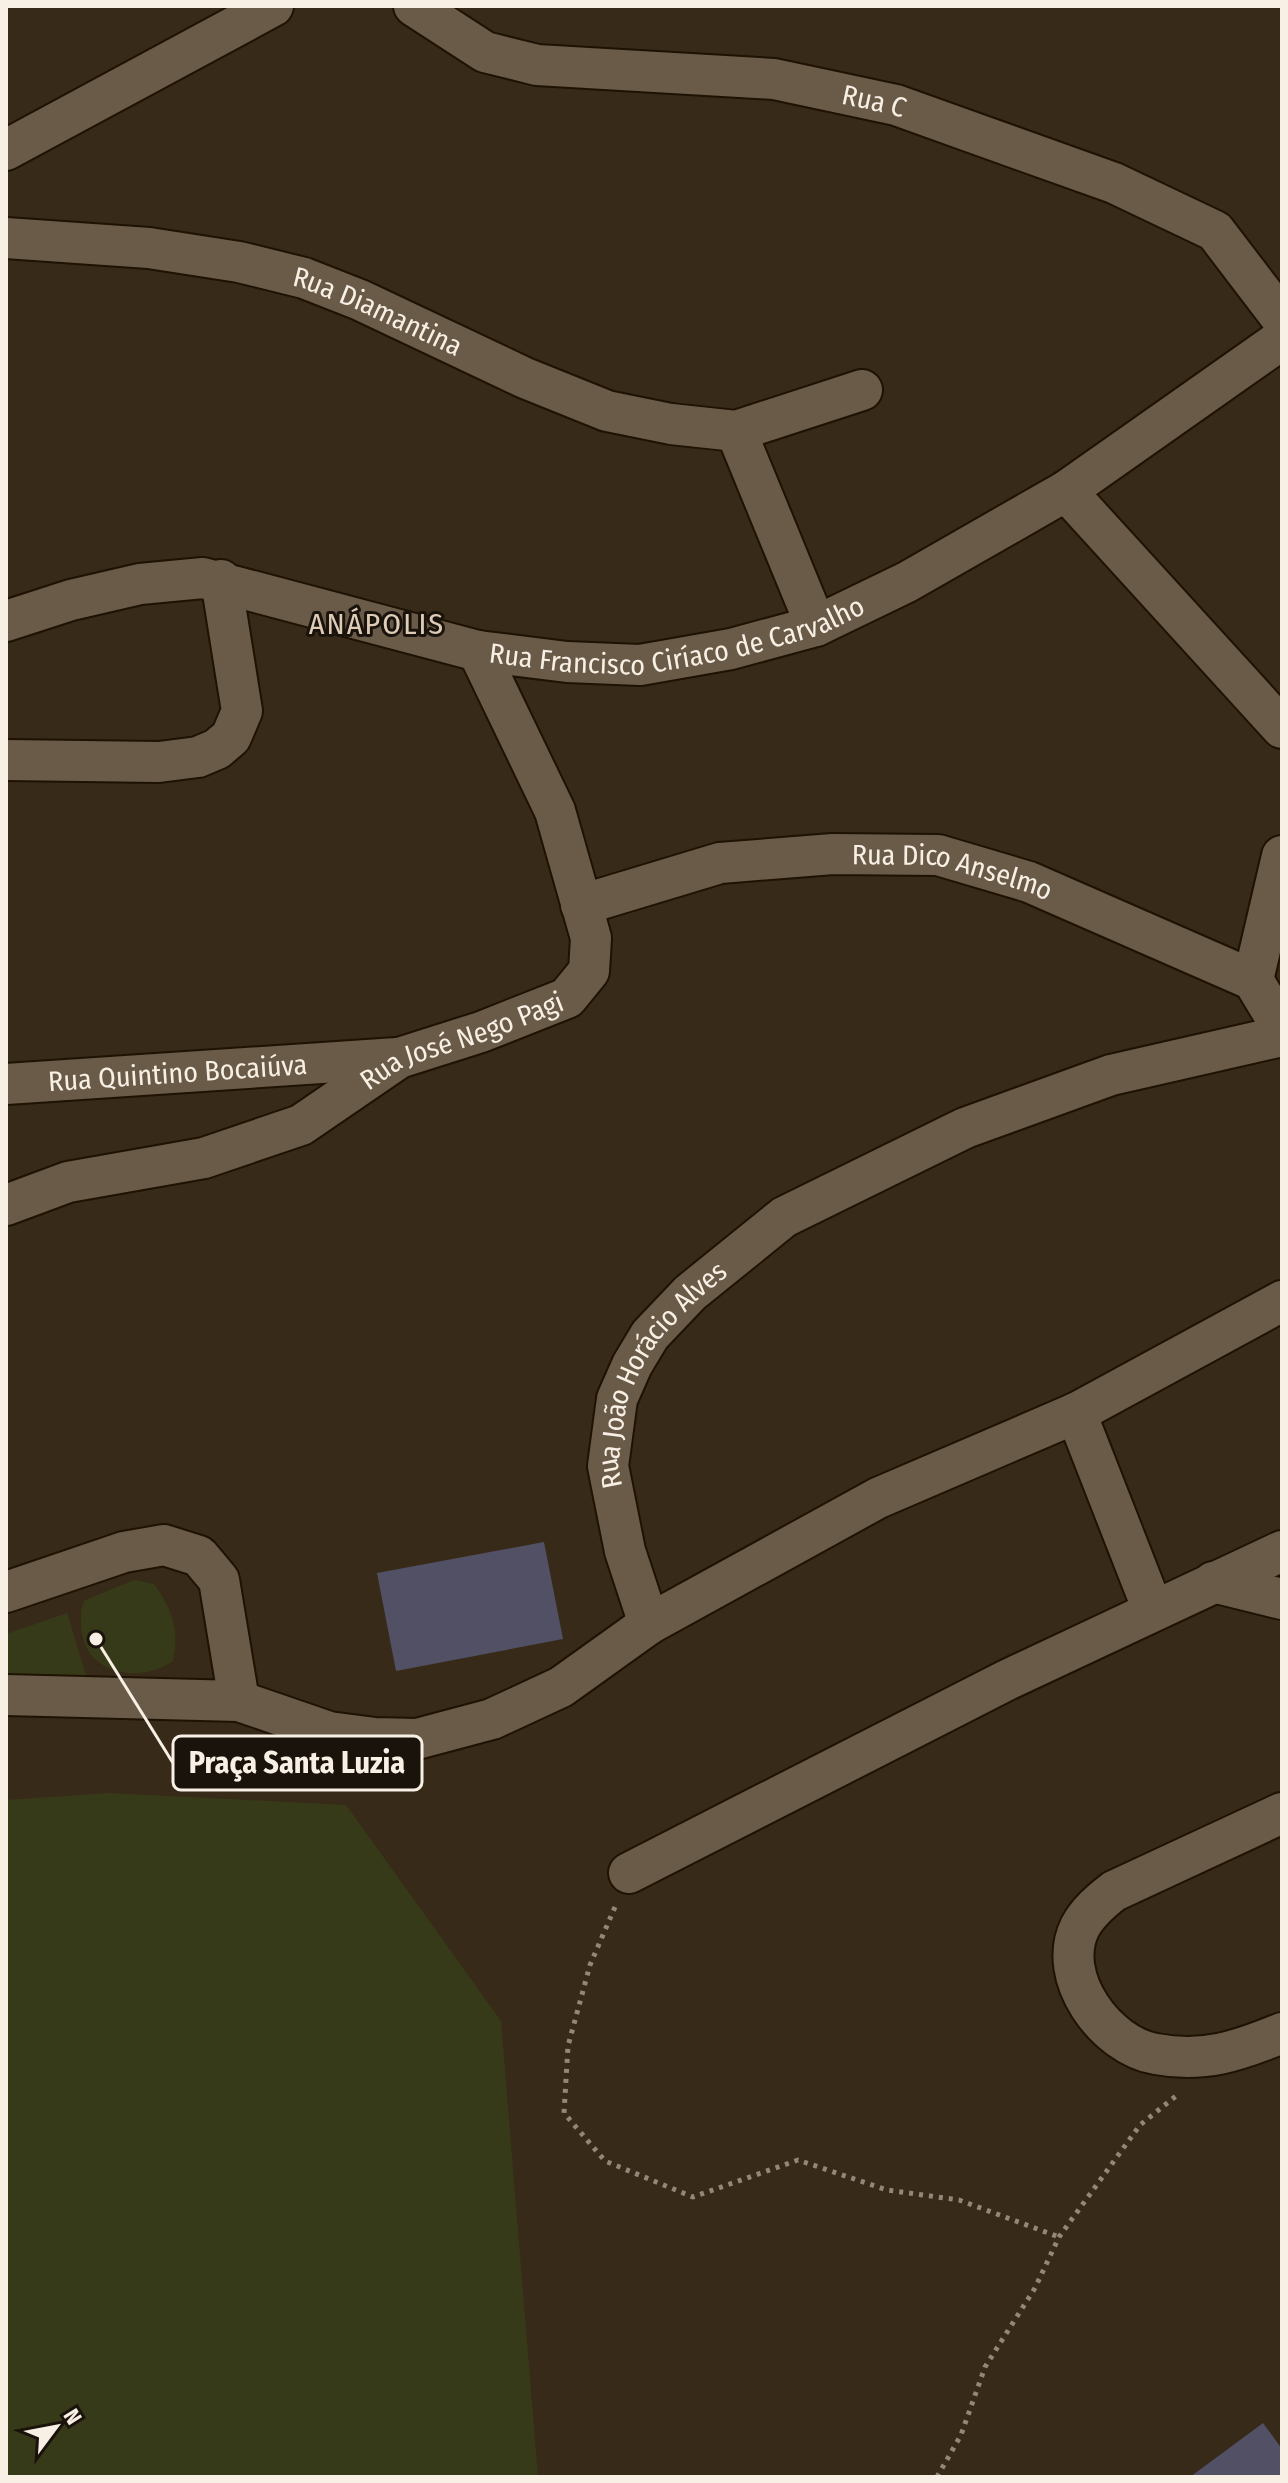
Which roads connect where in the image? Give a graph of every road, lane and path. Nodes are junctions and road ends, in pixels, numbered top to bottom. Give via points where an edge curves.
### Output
1 (273, 6) edge
2 (414, 6) edge
3 (6, 150) edge
4 (6, 238) edge
5 (1282, 319) edge
6 (1282, 339) edge
7 (862, 390) dead end
8 (736, 431) junction
9 (1066, 491) junction
10 (221, 580) junction
11 (6, 621) edge
12 (816, 626) junction
13 (478, 651) junction
14 (1282, 728) edge
15 (6, 760) edge
16 (1282, 856) edge
17 (581, 905) junction
18 (1253, 980) junction
19 (1282, 1028) edge
20 (1282, 1036) edge
21 (399, 1058) junction
22 (6, 1084) edge
23 (6, 1205) edge
24 (1282, 1301) edge
25 (1076, 1413) junction
26 (1282, 1551) edge
27 (1213, 1582) junction
28 (6, 1592) edge
29 (1282, 1599) edge
30 (1153, 1610) junction
31 (649, 1624) junction
32 (6, 1695) edge
33 (239, 1701) junction
34 (1282, 1813) edge
35 (629, 1873) joint
36 (1282, 2033) edge
37 (1230, 2054) junction
38 (1059, 2237) junction
39 (937, 2477) edge

1 - 3 street
2 - 5 street, Rua C via 485,52 537,65 774,79 896,105 1114,183 1215,231
4 - 8 street, Rua Diamantina via 149,248 304,278 607,411
6 - 9 street, Rua Francisco Ciríaco de Carvalho
7 - 8 street, Rua Diamantina
8 - 12 street
9 - 12 street, Rua Francisco Ciríaco de Carvalho via 907,582
9 - 14 street
10 - 11 street, Rua Francisco Ciríaco de Carvalho via 140,584
10 - 13 street, Rua Francisco Ciríaco de Carvalho
10 - 15 street via 242,711 231,737 217,749 159,762
12 - 13 street, Rua Francisco Ciríaco de Carvalho via 731,649 640,665
13 - 17 street, Rua José Nego Pagi via 555,811
16 - 18 street
17 - 18 street, Rua Dico Anselmo via 720,863 833,854 938,855 1029,882
17 - 21 street, Rua José Nego Pagi via 591,938 589,971 567,998
18 - 19 street
20 - 31 street, Rua João Horácio Alves via 1111,1075 965,1128 784,1217 690,1293 650,1335 632,1365 617,1399 608,1466 625,1551
21 - 22 street, Rua Quintino Bocaiúva
21 - 23 street, Rua José Nego Pagi via 301,1125 204,1158 68,1182
24 - 25 street
25 - 30 street
25 - 31 street via 878,1498
26 - 27 street
27 - 29 street
27 - 30 street
28 - 33 street via 124,1552 164,1545 199,1556 219,1580
30 - 35 street
31 - 33 street via 561,1687 492,1719 417,1739 329,1732
32 - 33 street
34 - 37 street via 1114,1891 1079,1928 1077,1984 1093,2011 1121,2039 1153,2054
35 - 38 path via 590,1965 568,2046 564,2113 605,2161 693,2197 798,2160 887,2190 959,2200
36 - 37 street
37 - 38 path via 1140,2125
38 - 39 path via 1035,2288 985,2367 961,2435

